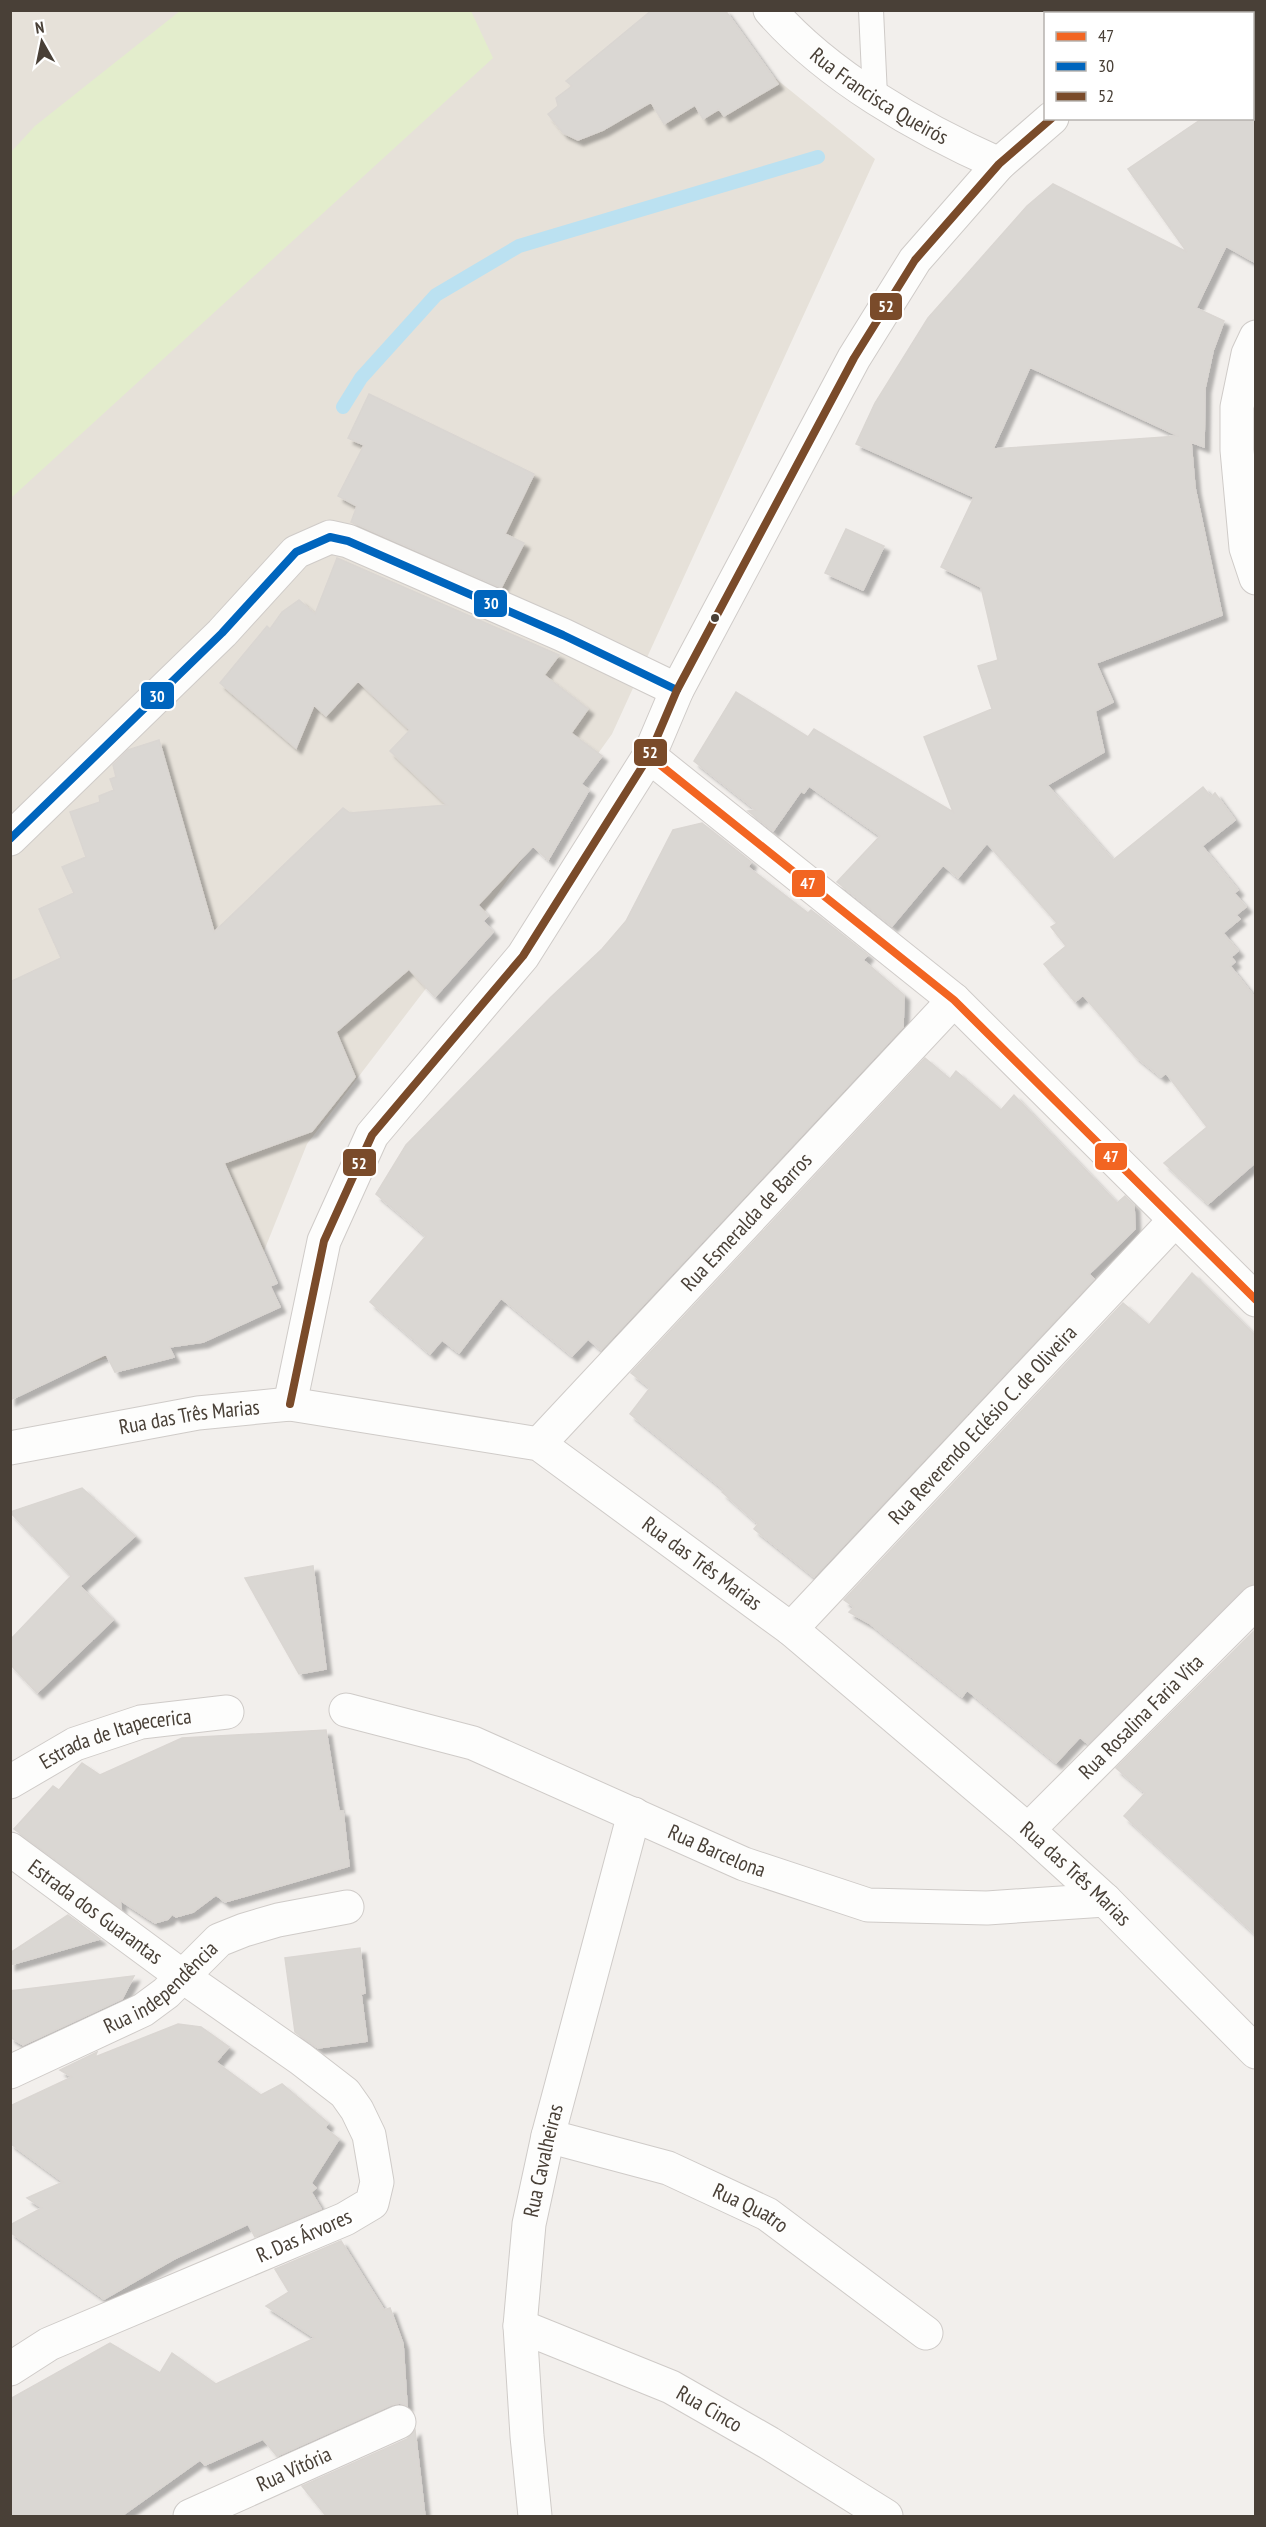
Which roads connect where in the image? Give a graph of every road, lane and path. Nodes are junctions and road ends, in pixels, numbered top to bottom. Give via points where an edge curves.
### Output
1 (770, 10) edge
2 (871, 10) edge
3 (875, 96) junction
4 (1050, 120) edge
5 (999, 164) junction
6 (1256, 337) edge
7 (1256, 578) edge
8 (677, 690) junction
9 (649, 756) junction
10 (10, 839) edge
11 (954, 1000) junction
12 (1175, 1220) junction
13 (1256, 1300) edge
14 (290, 1404) junction
15 (539, 1444) junction
16 (10, 1448) edge
17 (1256, 1602) edge
18 (791, 1629) junction
19 (345, 1710) dead end
20 (226, 1713) dead end
21 (10, 1782) edge
22 (634, 1814) junction
23 (1028, 1830) junction
24 (10, 1849) edge
25 (1105, 1900) junction
26 (347, 1907) dead end
27 (182, 1976) junction
28 (1256, 2052) edge
29 (10, 2072) edge
30 (548, 2136) junction
31 (520, 2326) junction
32 (926, 2333) dead end
33 (10, 2369) edge
34 (399, 2422) dead end
35 (190, 2517) edge
36 (535, 2517) edge
37 (886, 2517) edge

1 - 3 street, Rua Francisca Queirós via 835,70
2 - 3 lane
3 - 5 street, Rua Francisca Queirós via 929,130
4 - 5 street
5 - 8 street via 915,260 860,348
6 - 7 street via 1248,354 1237,407 1237,450 1246,548
8 - 9 street
8 - 10 street via 552,630 348,541 330,537 296,552 222,633
9 - 11 street
9 - 14 street via 523,956 372,1135 324,1241
11 - 12 street
11 - 15 street, Rua Esmeralda de Barros
12 - 13 street
12 - 18 street, Rua Reverendo Eclésio C. de Oliveira
14 - 15 street, Rua das Três Marias
14 - 16 street, Rua das Três Marias via 198,1413
15 - 18 street, Rua das Três Marias
17 - 23 street, Rua Rosalina Faria Vita
18 - 23 street, Rua das Três Marias
19 - 22 street, Rua Barcelona via 473,1743
20 - 21 street, Estrada de Itapecerica via 141,1722 75,1744
22 - 25 street, Rua Barcelona via 744,1864 868,1905 987,1908
22 - 30 street, Rua Cavalheiras
23 - 25 street, Rua das Três Marias
24 - 27 street, Estrada dos Guarantas
25 - 28 street, Rua das Três Marias
26 - 27 street, Rua independência via 278,1920 219,1940
27 - 29 street, Rua independência via 143,2010
27 - 33 street, R. Das Árvores via 345,2094 369,2135 377,2182 372,2203 318,2231 49,2344
30 - 31 street, Rua Cavalheiras via 529,2224
30 - 32 street, Rua Quatro via 668,2168 767,2214
31 - 36 street, Rua Cavalheiras
31 - 37 street, Rua Cinco via 671,2386
34 - 35 street, Rua Vitória

